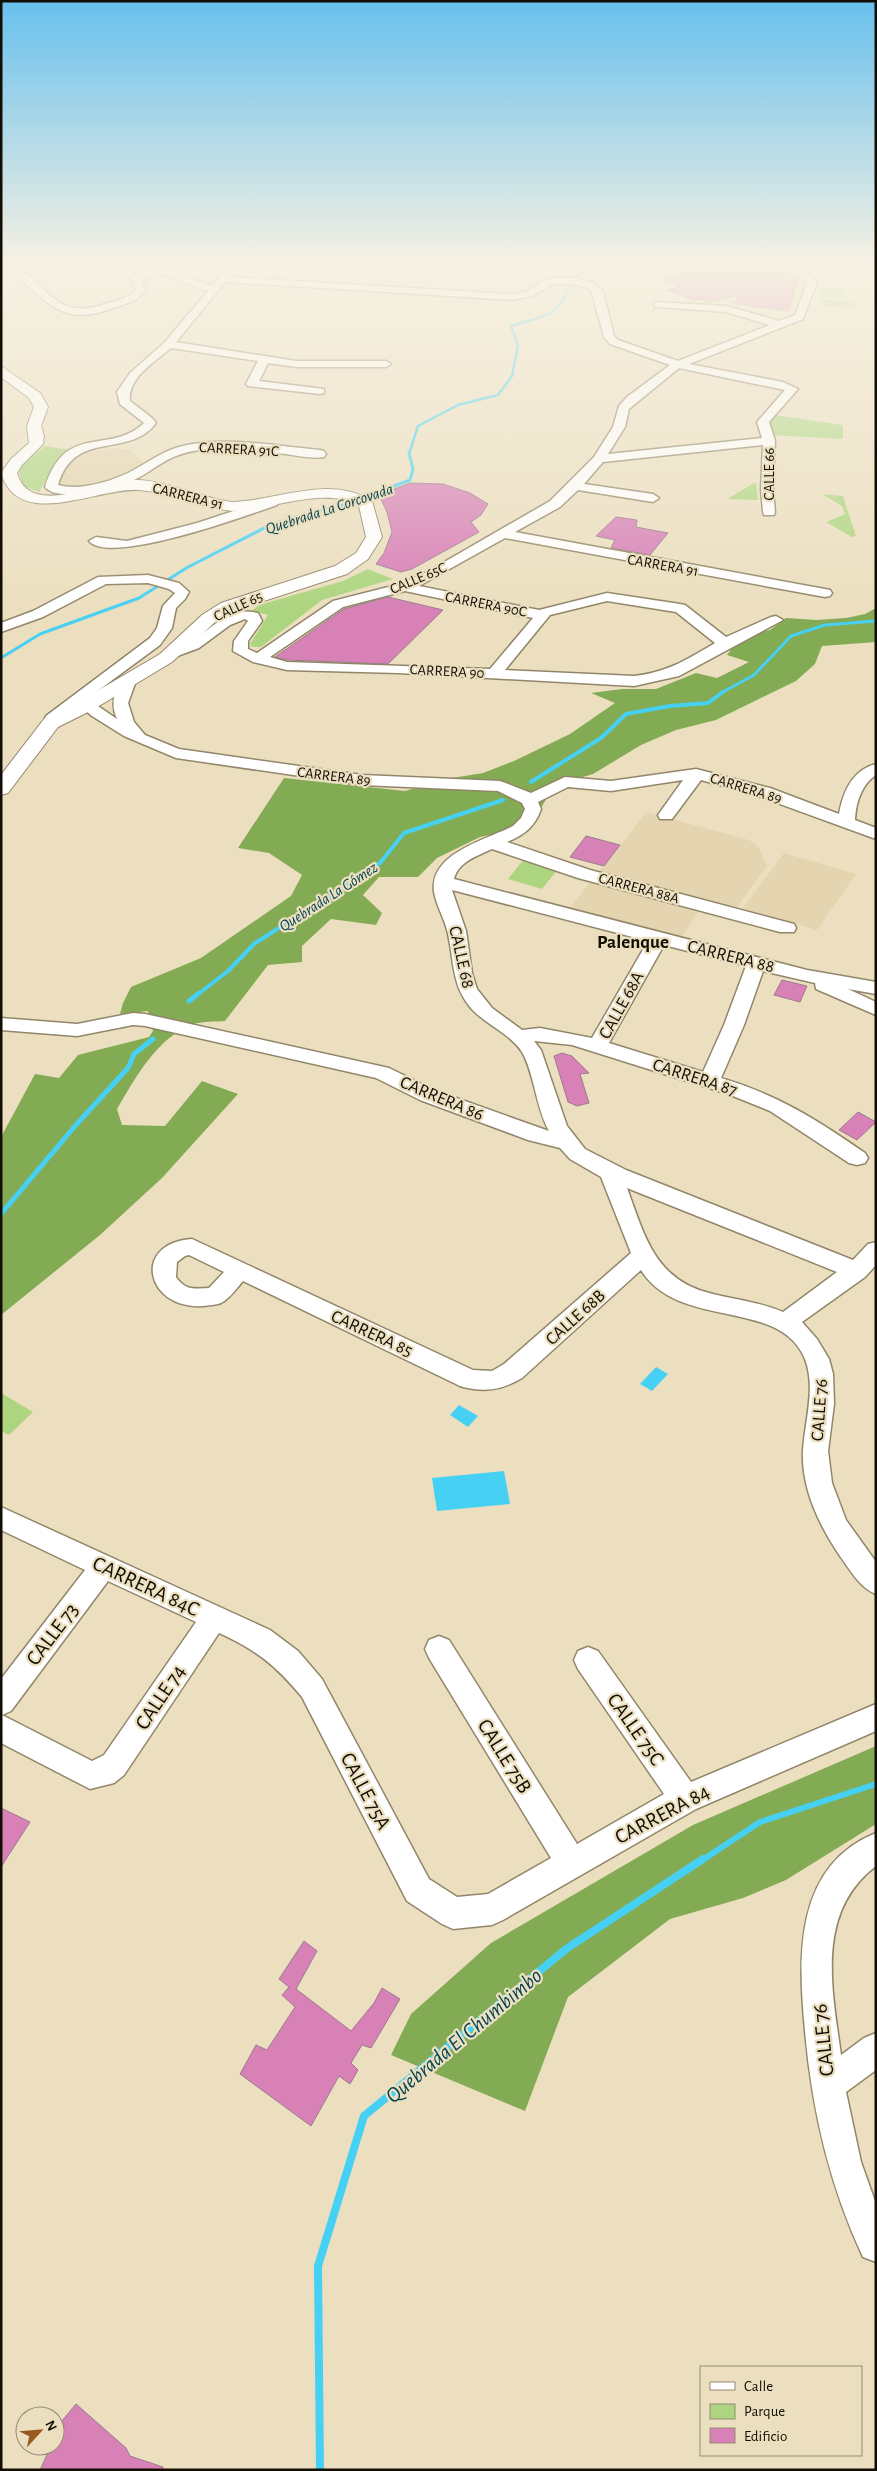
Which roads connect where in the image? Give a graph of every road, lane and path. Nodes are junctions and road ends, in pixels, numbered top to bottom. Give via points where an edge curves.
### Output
1 (13, 379) edge
2 (131, 379) edge
3 (254, 379) edge
4 (658, 379) edge
5 (753, 379) edge
6 (320, 391) dead end
7 (769, 441) junction
8 (320, 454) dead end
9 (599, 459) junction
10 (134, 475) junction
11 (53, 476) junction
12 (110, 486) junction
13 (156, 486) junction
14 (576, 486) junction
15 (654, 498) dead end
16 (38, 499) junction
17 (273, 502) junction
18 (366, 504) joint
19 (769, 512) dead end
20 (502, 534) junction
21 (96, 542) dead end
22 (405, 587) junction
23 (825, 593) dead end
24 (541, 615) junction
25 (776, 620) dead end
26 (1, 628) edge
27 (725, 644) junction
28 (172, 654) junction
29 (258, 659) junction
30 (494, 674) junction
31 (128, 680) junction
32 (87, 705) junction
33 (51, 723) junction
34 (144, 741) junction
35 (876, 769) edge
36 (696, 774) junction
37 (1, 789) edge
38 (524, 796) junction
39 (666, 814) dead end
40 (846, 823) junction
41 (876, 834) edge
42 (499, 839) junction
43 (443, 882) junction
44 (787, 928) dead end
45 (659, 937) junction
46 (757, 962) junction
47 (807, 976) junction
48 (876, 988) edge
49 (876, 1009) edge
50 (1, 1024) edge
51 (518, 1037) junction
52 (597, 1046) junction
53 (709, 1081) junction
54 (567, 1143) junction
55 (858, 1158) dead end
56 (610, 1171) junction
57 (876, 1250) edge
58 (642, 1256) junction
59 (240, 1270) dead end
60 (857, 1271) junction
61 (785, 1323) junction
62 (506, 1375) joint
63 (1, 1518) edge
64 (103, 1566) junction
65 (876, 1582) edge
66 (214, 1618) junction
67 (439, 1649) dead end
68 (288, 1660) joint
69 (588, 1660) dead end
70 (1, 1702) edge
71 (876, 1717) edge
72 (1, 1728) edge
73 (685, 1799) junction
74 (876, 1848) edge
75 (572, 1864) junction
76 (453, 1913) joint
77 (876, 2050) edge
78 (828, 2084) junction
79 (876, 2244) edge

1 - 16 main road via 35,396 40,405 34,426 36,444 9,473 18,490
2 - 11 street via 123,392 124,402 148,420 147,428 138,435 82,448 67,457
3 - 6 street via 252,384
4 - 9 street, CALLE 65C via 626,403 619,427
5 - 7 street, CALLE 66 via 792,389 764,420
7 - 9 street
7 - 19 street, CALLE 66
8 - 10 street, CARRERA 91C via 200,446 173,452
9 - 14 street, CALLE 65C
10 - 12 street, CARRERA 91C
10 - 13 street
11 - 12 street, CARRERA 91C via 51,487 64,491
11 - 16 street
12 - 13 main road, CARRERA 91
12 - 16 main road, CARRERA 91 via 57,499
13 - 17 main road, CARRERA 91 via 214,505 247,506
14 - 15 street
14 - 20 street, CALLE 65C via 555,504
17 - 18 main road, CARRERA 91 via 310,495 342,494 359,498
17 - 21 street via 202,526 127,544
18 - 28 main road, CALLE 65 via 374,537 357,560 329,575 227,607 208,619
20 - 22 street, CALLE 65C
20 - 23 street, CARRERA 91
22 - 24 street, CARRERA 90C
22 - 29 street, CALLE 65C via 338,604
24 - 27 street, CARRERA 90C via 555,608 610,596 683,609
24 - 30 street
25 - 27 street, CARRERA 90
26 - 33 street, CALLE 65 via 38,614 100,581 153,580 180,589 182,594 169,607 168,623 147,650 125,662 52,718
27 - 30 street, CARRERA 90 via 682,671 653,679 614,681
28 - 29 street, CARRERA 90 via 202,641 230,618 247,614 253,616 255,622 241,641 240,648 245,654
28 - 31 main road, CALLE 65
29 - 30 street, CARRERA 90 via 297,667
31 - 32 main road, CALLE 65
31 - 34 street, CARRERA 89 via 121,695 120,710 128,726
32 - 33 main road, CALLE 65
32 - 34 street, CARRERA 89 via 102,718
33 - 37 main road, CALLE 65
34 - 38 street, CARRERA 89 via 176,752 269,768 388,782 500,786
35 - 40 street via 864,775 847,804
36 - 38 street, CARRERA 89 via 611,786 565,782 533,798
36 - 39 street
36 - 40 street, CARRERA 89 via 764,792
38 - 42 street via 532,804 533,814 520,828
40 - 41 street, CARRERA 89
42 - 43 street via 456,860 446,871
42 - 44 street, CARRERA 88A via 584,874
43 - 45 street, CARRERA 88
43 - 51 street, CALLE 68 via 443,892 458,932 459,960 466,988 492,1019
45 - 46 street, CARRERA 88
45 - 52 street, CALLE 68A
46 - 47 street, CARRERA 88
46 - 53 street
47 - 48 street, CARRERA 88
47 - 49 street
50 - 54 street, CARRERA 86 via 78,1030 133,1019 145,1020 382,1073 427,1095 534,1135
51 - 52 street, CARRERA 87 via 550,1035
51 - 54 street, CALLE 68 via 531,1050 553,1115
52 - 53 street, CARRERA 87
53 - 55 street, CARRERA 87 via 777,1106
54 - 56 street, CARRERA 86 via 576,1153
56 - 58 street, CALLE 76
56 - 60 street, CARRERA 86
57 - 60 street
58 - 61 street, CALLE 76 via 662,1282 686,1296 717,1306 759,1311
58 - 62 street, CALLE 68B
59 - 62 street, CARRERA 85 via 469,1379 491,1381
60 - 61 street
61 - 65 street, CALLE 76 via 809,1344 822,1371 816,1464 826,1506 846,1544
63 - 64 street, CARRERA 84C
64 - 66 street, CARRERA 84C
64 - 70 street, CALLE 73
66 - 68 street, CARRERA 84C via 260,1639
66 - 72 street, CALLE 74 via 114,1765 104,1773 90,1775
67 - 75 street, CALLE 75B
68 - 76 street, CALLE 75A via 312,1688 418,1890
69 - 73 street, CALLE 75C
71 - 73 street, CARRERA 84
73 - 75 street, CARRERA 84
74 - 78 street, CALLE 76 via 842,1876 824,1910 816,1966
75 - 76 street, CARRERA 84 via 492,1909
77 - 78 street
78 - 79 street, CALLE 76 via 844,2165

